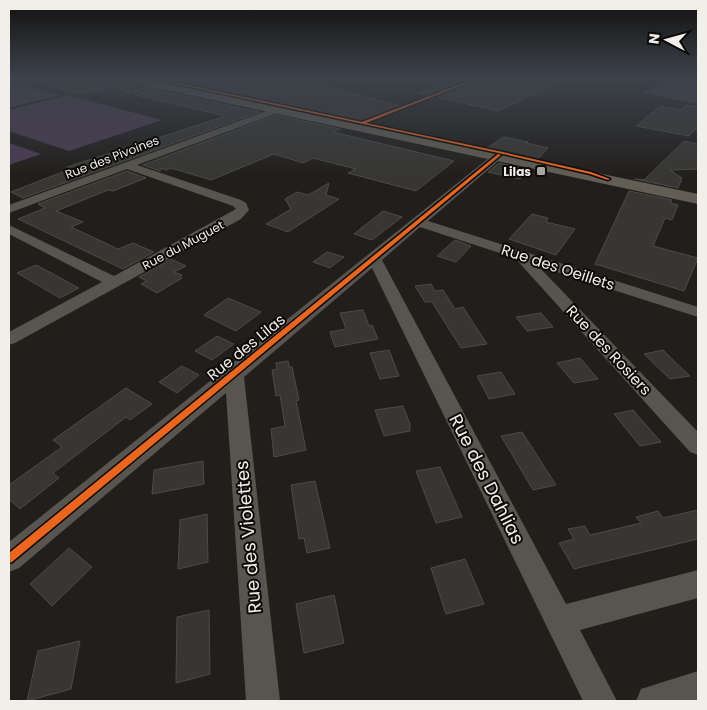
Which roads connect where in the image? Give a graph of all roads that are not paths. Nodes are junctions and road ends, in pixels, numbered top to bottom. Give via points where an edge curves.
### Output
1 (277, 110) joint
2 (497, 156) junction
3 (125, 165) junction
4 (698, 199) edge
5 (9, 209) edge
6 (418, 222) junction
7 (9, 229) edge
8 (520, 254) junction
9 (374, 258) junction
10 (114, 282) junction
11 (698, 312) edge
12 (9, 339) edge
13 (234, 373) junction
14 (698, 446) edge
15 (9, 559) edge
16 (698, 584) edge
17 (560, 621) junction
18 (698, 688) edge
19 (263, 701) edge
20 (600, 701) edge
21 (653, 701) edge

1 - 2 main road
1 - 3 street, Rue des Pivoines
2 - 4 main road
2 - 6 street, Rue des Lilas
3 - 5 street, Rue des Pivoines
3 - 10 street, Rue du Muguet via 237,203 243,208 236,216
6 - 8 street, Rue des Oeillets
6 - 9 street, Rue des Lilas
7 - 10 street
8 - 11 street, Rue des Oeillets
8 - 14 street, Rue des Rosiers
9 - 13 street, Rue des Lilas
9 - 17 street, Rue des Dahlias
10 - 12 street, Rue du Muguet
13 - 15 street, Rue des Lilas
13 - 19 street, Rue des Violettes
16 - 17 street
17 - 20 street, Rue des Dahlias
18 - 21 street

